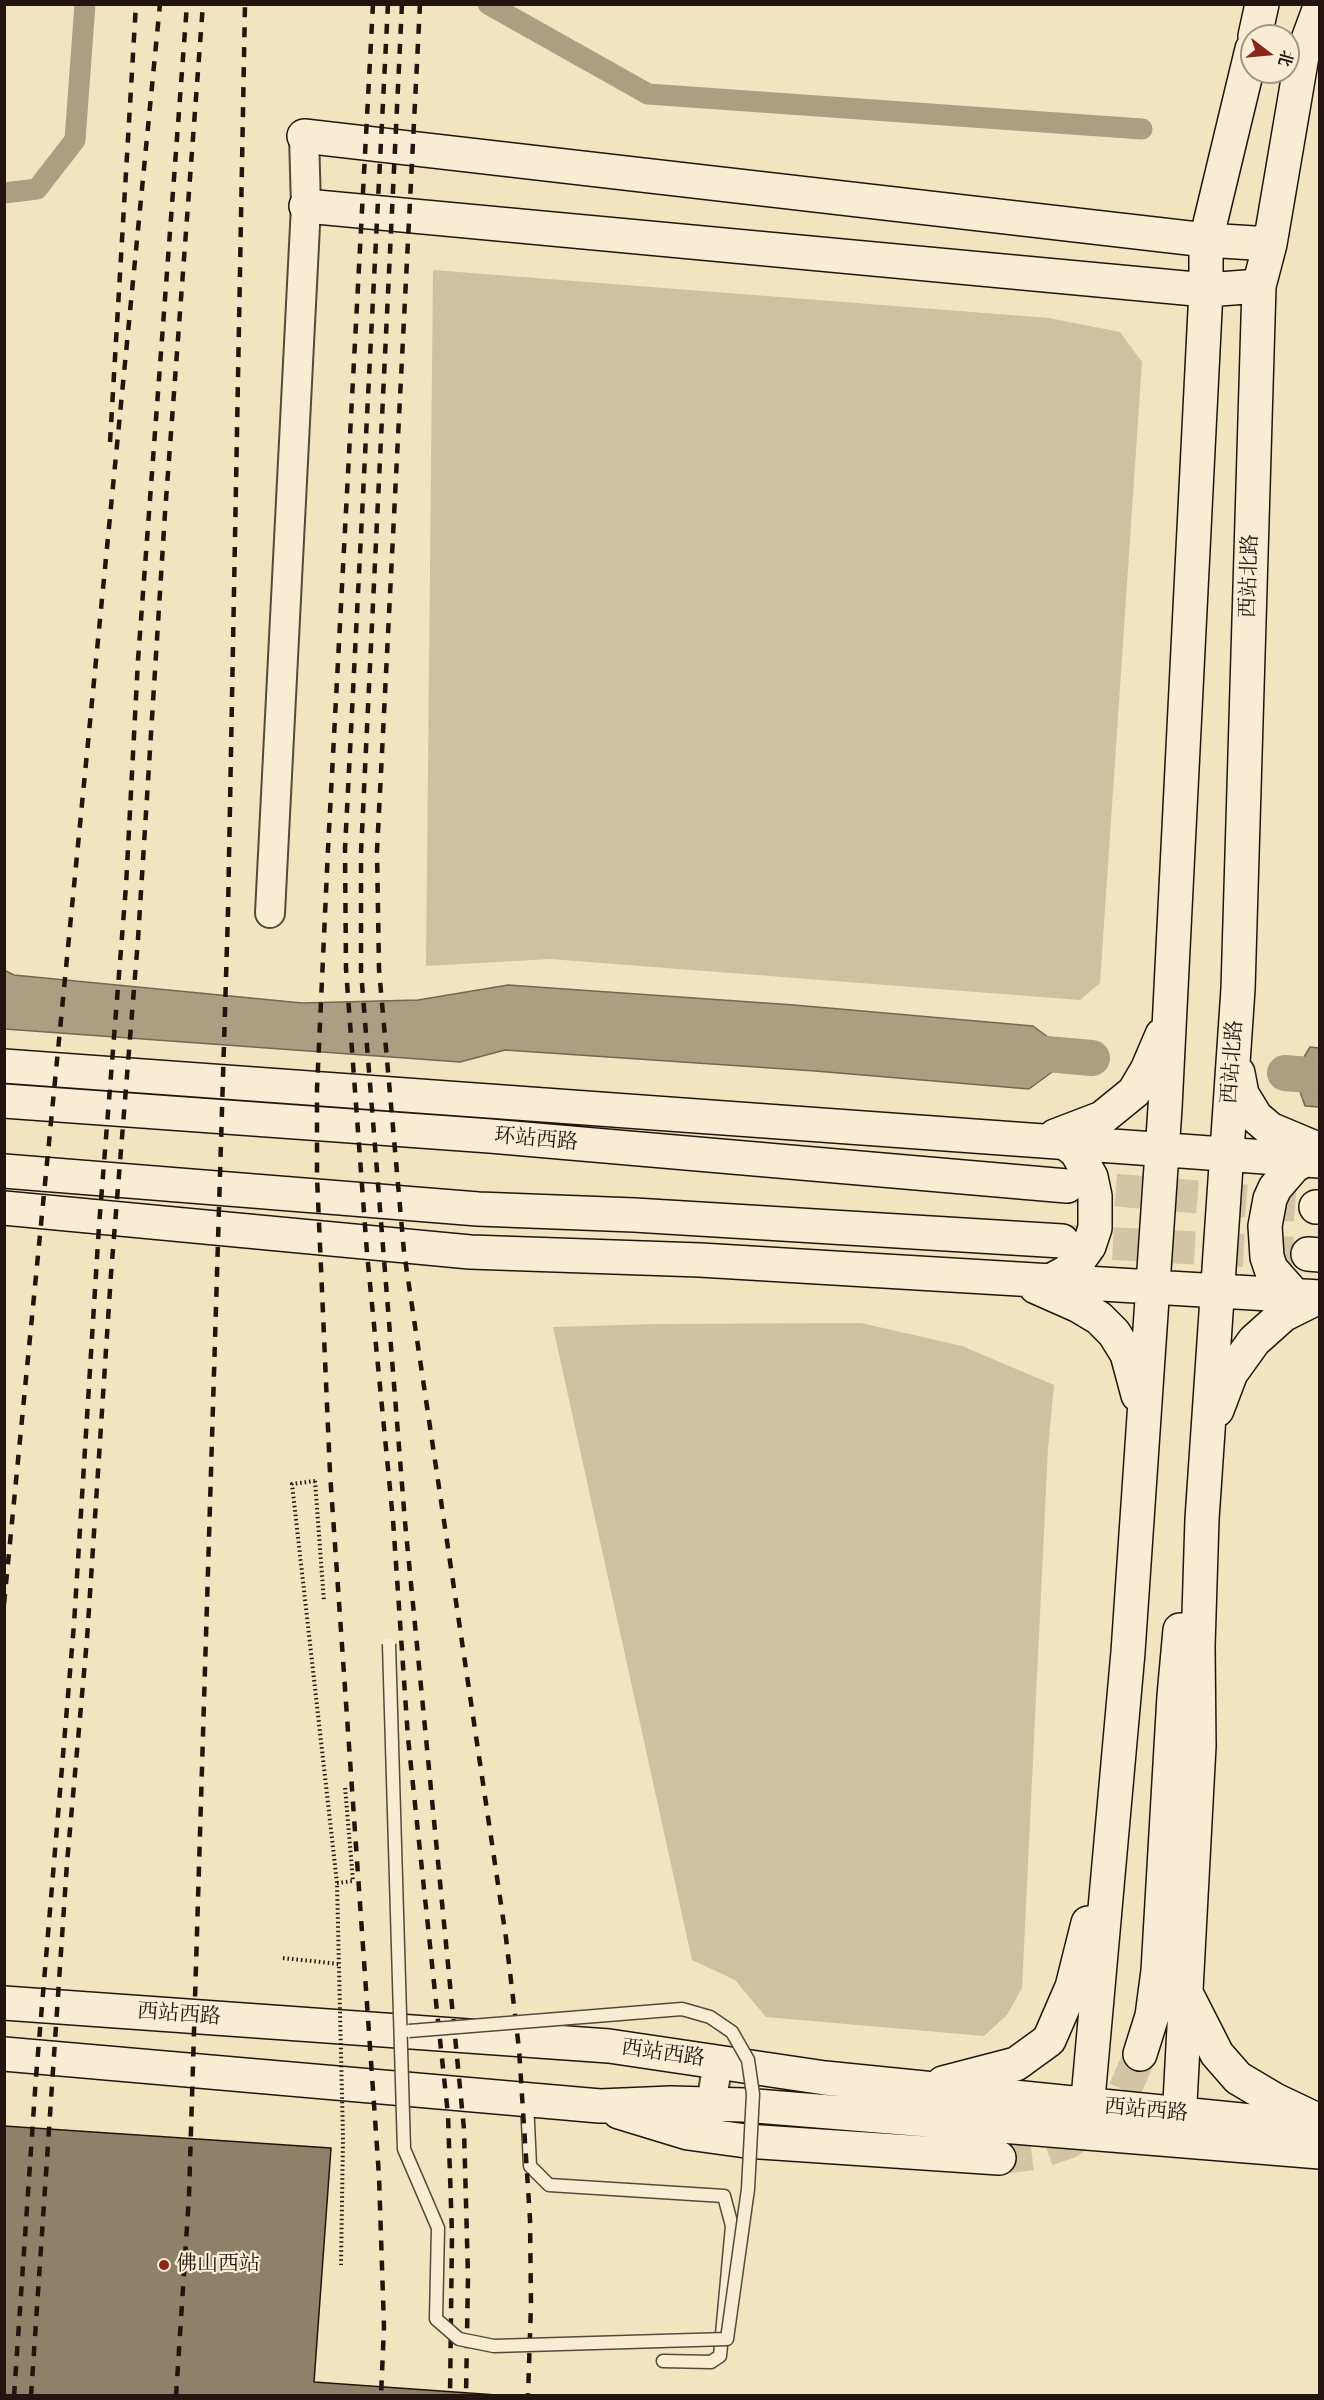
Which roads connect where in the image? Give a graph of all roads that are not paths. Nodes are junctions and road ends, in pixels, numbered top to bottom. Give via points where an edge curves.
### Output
1 (1262, 4) edge
2 (1320, 7) edge
3 (1258, 24) edge
4 (1244, 84) edge
5 (304, 136) joint
6 (306, 206) junction
7 (1206, 240) junction
8 (1270, 244) junction
9 (1258, 286) junction
10 (1206, 290) junction
11 (270, 913) dead end
12 (1172, 1000) junction
13 (1236, 1027) junction
14 (4, 1066) edge
15 (4, 1101) edge
16 (1052, 1142) junction
17 (1162, 1149) junction
18 (1227, 1153) junction
19 (1316, 1156) edge
20 (4, 1171) edge
21 (1067, 1186) tunnel mouth
22 (4, 1208) edge
23 (1062, 1241) tunnel mouth
24 (1012, 1278) junction
25 (1052, 1280) junction
26 (1152, 1286) junction
27 (1217, 1290) junction
28 (1311, 1296) edge
29 (1143, 1424) junction
30 (1207, 1443) junction
31 (1202, 1519) junction
32 (389, 1644) dead end
33 (1113, 1822) junction
34 (1187, 1994) junction
35 (4, 2003) edge
36 (409, 2031) junction
37 (4, 2054) edge
38 (1140, 2054) tunnel mouth
39 (718, 2062) junction
40 (921, 2088) junction
41 (527, 2099) junction
42 (711, 2104) junction
43 (600, 2106) junction
44 (1087, 2119) junction
45 (1320, 2121) edge
46 (1179, 2127) junction
47 (1320, 2128) edge
48 (1320, 2152) edge
49 (999, 2158) tunnel mouth
50 (663, 2361) dead end

1 - 3 main road
2 - 8 main road, 西站北路 via 1302,56
4 - 7 main road
5 - 6 street
5 - 7 main road
6 - 10 main road
6 - 11 street
7 - 8 main road
7 - 10 main road
8 - 9 main road, 西站北路
9 - 10 main road
9 - 13 main road, 西站北路
10 - 12 main road
12 - 16 main road via 1158,1047 1134,1092 1094,1122
12 - 17 main road
13 - 18 main road, 西站北路
13 - 19 main road via 1239,1080 1250,1110 1270,1129
14 - 16 main road
15 - 21 main road, 环站西路 via 490,1136
16 - 17 main road
16 - 25 main road via 1076,1151 1091,1177 1095,1228 1079,1260
17 - 18 main road
17 - 26 main road
18 - 19 main road
18 - 27 main road, 西站北路
19 - 28 main road via 1294,1166 1275,1188 1265,1226 1271,1269
20 - 23 main road via 478,1209
22 - 24 main road via 470,1252 594,1254
24 - 25 main road
24 - 29 main road via 1079,1306 1100,1318 1114,1333 1135,1378
25 - 26 main road
26 - 27 main road
26 - 29 main road
27 - 28 main road
27 - 30 main road, 西站北路
28 - 30 main road via 1283,1315 1240,1359 1219,1402
29 - 33 main road
30 - 31 main road
31 - 34 main road via 1199,1746
31 - 38 main road via 1178,1648 1158,1971 1152,2016
32 - 36 lane, bridge via 404,2149 438,2228 436,2319 459,2339 494,2346 728,2339 748,2189 753,2094 748,2060 732,2032 710,2017 682,2009
33 - 40 main road via 1072,1987 1049,2040 1016,2064
33 - 44 main road
34 - 45 main road via 1217,2054 1238,2078
34 - 46 main road
35 - 36 main road, 西站西路
36 - 39 main road, 西站西路 via 609,2046
37 - 41 main road, 西站西路
39 - 40 main road, 西站西路
39 - 42 street
40 - 44 main road, 西站西路
41 - 43 main road, 西站西路
41 - 50 lane via 530,2166 549,2185 724,2196 732,2226 720,2356 711,2362
42 - 43 main road, 西站西路
42 - 44 main road, 西站西路 via 926,2118
43 - 49 main road via 688,2133 746,2141
44 - 46 main road, 西站西路
46 - 47 main road, 西站西路
46 - 48 main road, 西站西路

